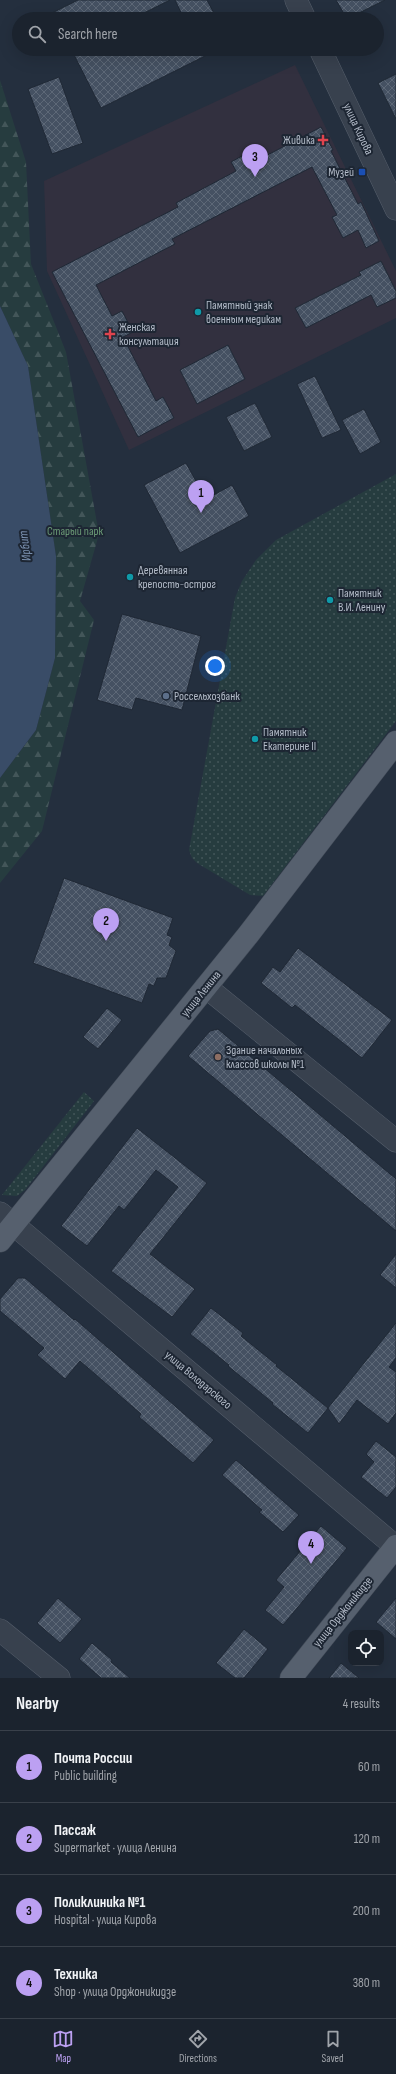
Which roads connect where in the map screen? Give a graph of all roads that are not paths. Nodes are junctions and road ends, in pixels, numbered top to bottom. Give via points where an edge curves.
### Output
1 (296, 0) edge
2 (302, 12) edge
3 (323, 56) edge
4 (396, 209) edge
5 (396, 742) edge
6 (206, 987) junction
7 (396, 1141) edge
8 (4, 1226) edge
9 (396, 1546) edge
10 (0, 1630) edge
11 (59, 1678) edge
12 (291, 1678) edge

1 - 2 street
3 - 4 street, улица Кирова
5 - 6 main road, улица Ленина
6 - 7 street
6 - 8 main road, улица Ленина
8 - 9 street, улица Володарского
9 - 12 main road, улица Орджоникидзе
10 - 11 street

